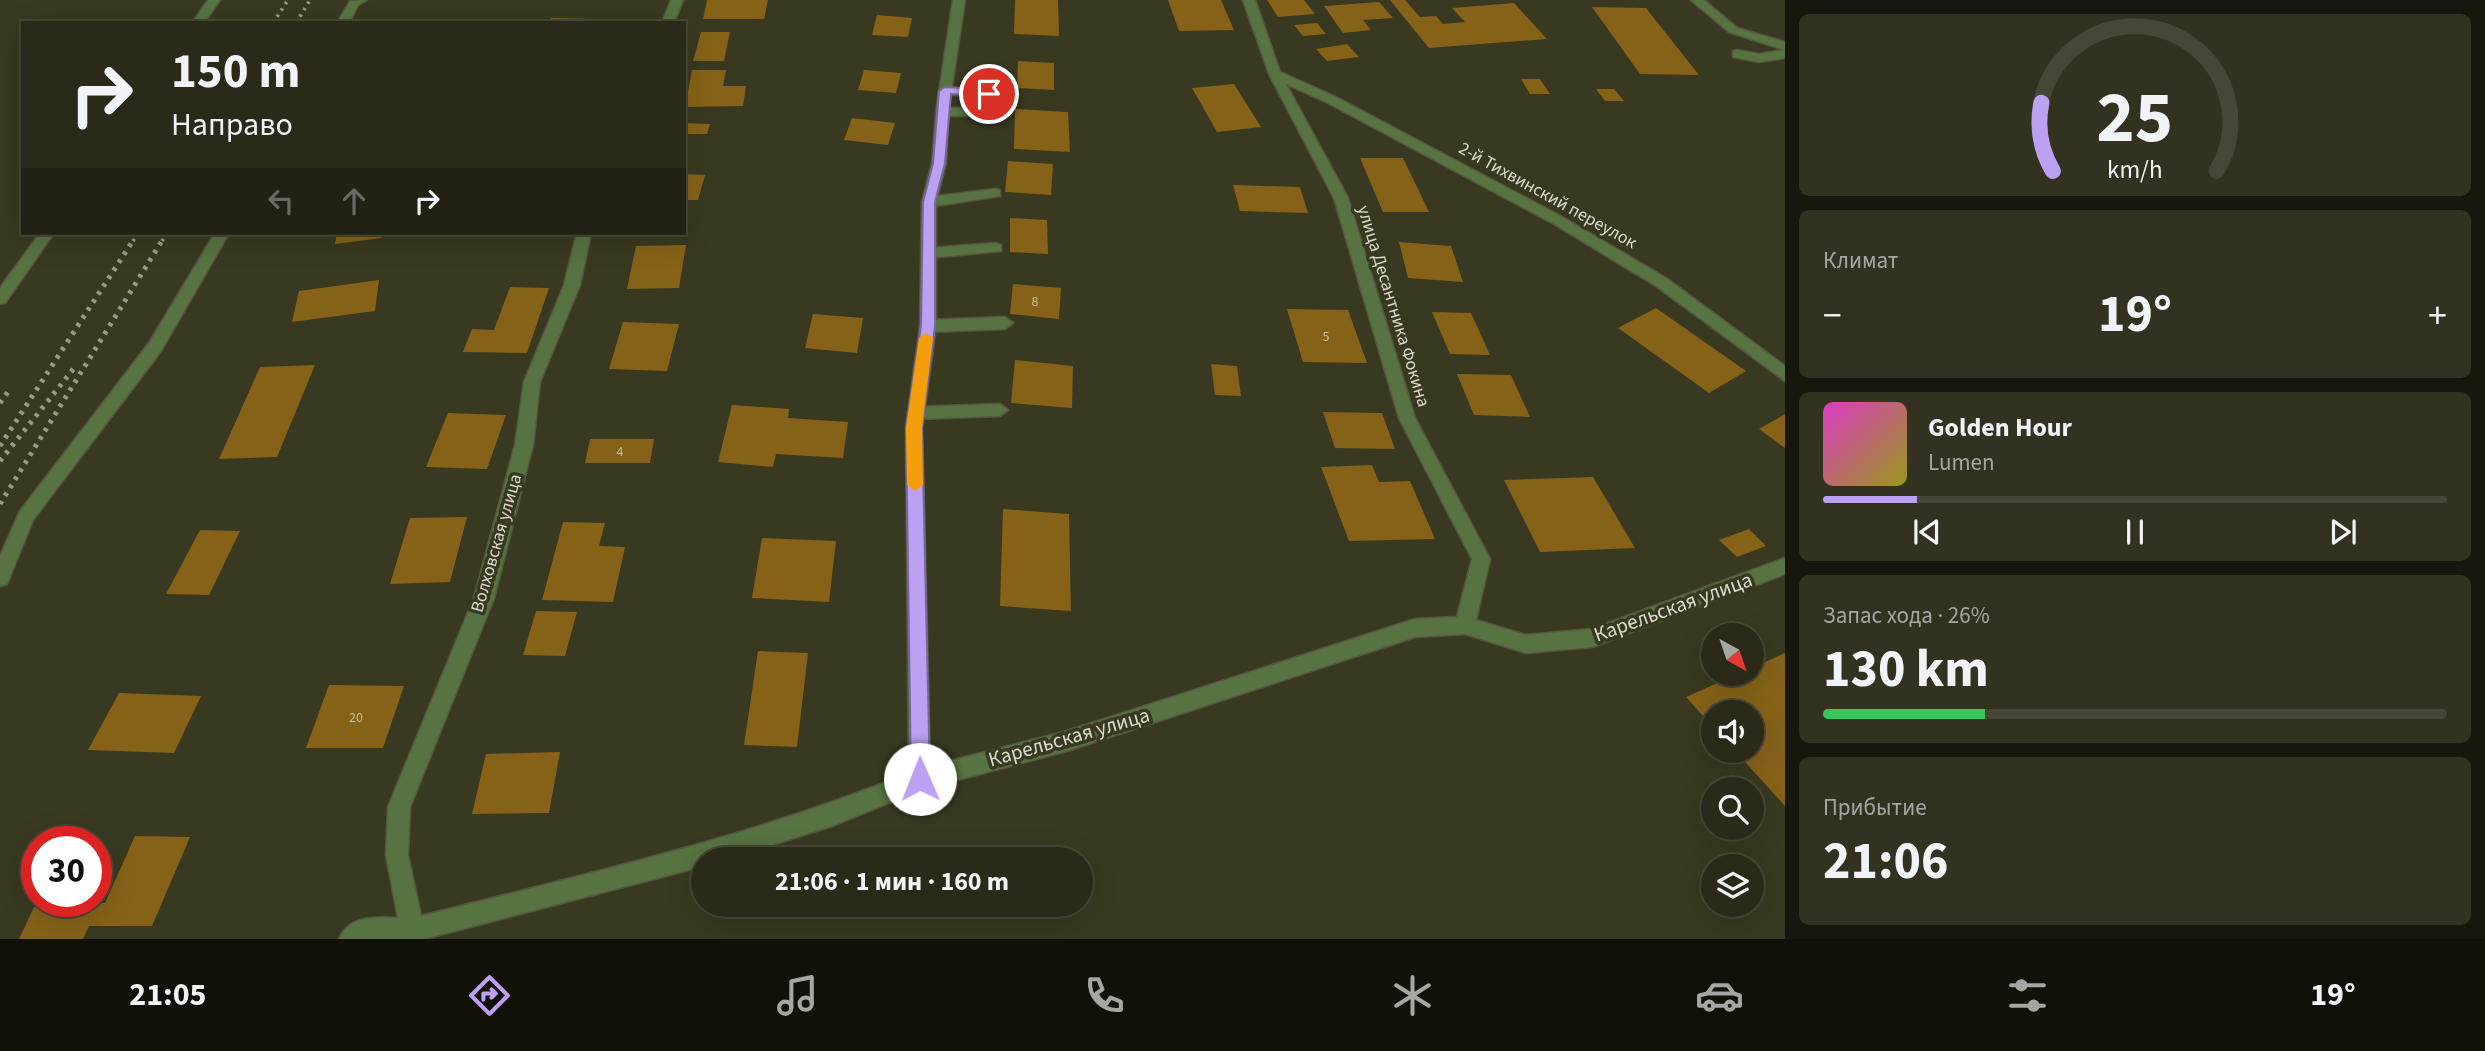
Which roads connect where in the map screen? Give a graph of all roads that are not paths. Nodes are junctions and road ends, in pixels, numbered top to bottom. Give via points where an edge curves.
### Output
1 (214, 0) edge
2 (361, 0) edge
3 (677, 0) edge
4 (958, 0) edge
5 (1249, 0) edge
6 (1698, 0) edge
7 (199, 21) edge
8 (344, 21) edge
9 (669, 21) edge
10 (1785, 46) edge
11 (1737, 54) dead end
12 (1785, 54) edge
13 (1275, 74) junction
14 (945, 91) junction
15 (1011, 95) dead end
16 (942, 112) junction
17 (1001, 112) dead end
18 (995, 194) dead end
19 (929, 202) junction
20 (46, 235) edge
21 (221, 235) edge
22 (584, 235) edge
23 (996, 248) dead end
24 (929, 253) junction
25 (0, 299) edge
26 (1005, 323) dead end
27 (928, 326) junction
28 (1785, 375) edge
29 (1000, 410) dead end
30 (915, 413) junction
31 (1785, 566) edge
32 (0, 578) edge
33 (1465, 625) junction
34 (920, 779) junction
35 (413, 930) junction
36 (351, 939) edge

1 - 7 street
2 - 8 street via 354,3
3 - 9 street
4 - 14 street
5 - 13 street, улица Десантника Фокина
6 - 10 street via 1734,30
11 - 12 street via 1759,58
13 - 28 street, 2-й Тихвинский переулок via 1559,221 1661,282
13 - 33 street, улица Десантника Фокина via 1341,198 1407,418 1481,559
14 - 15 street
14 - 16 street
16 - 17 street
16 - 19 street via 939,163
18 - 19 street
19 - 24 street
20 - 25 street
21 - 32 street via 155,347 26,516
22 - 35 street, Волховская улица via 572,285 531,382 524,445 484,597 399,807 397,871
23 - 24 street
24 - 27 street
26 - 27 street
27 - 30 street
29 - 30 street
30 - 34 street
31 - 33 street, Карельская улица via 1592,638 1527,644
33 - 34 street, Карельская улица via 1415,628 1067,741
34 - 35 street, Карельская улица via 832,815 725,849
35 - 36 street, Карельская улица via 367,929

